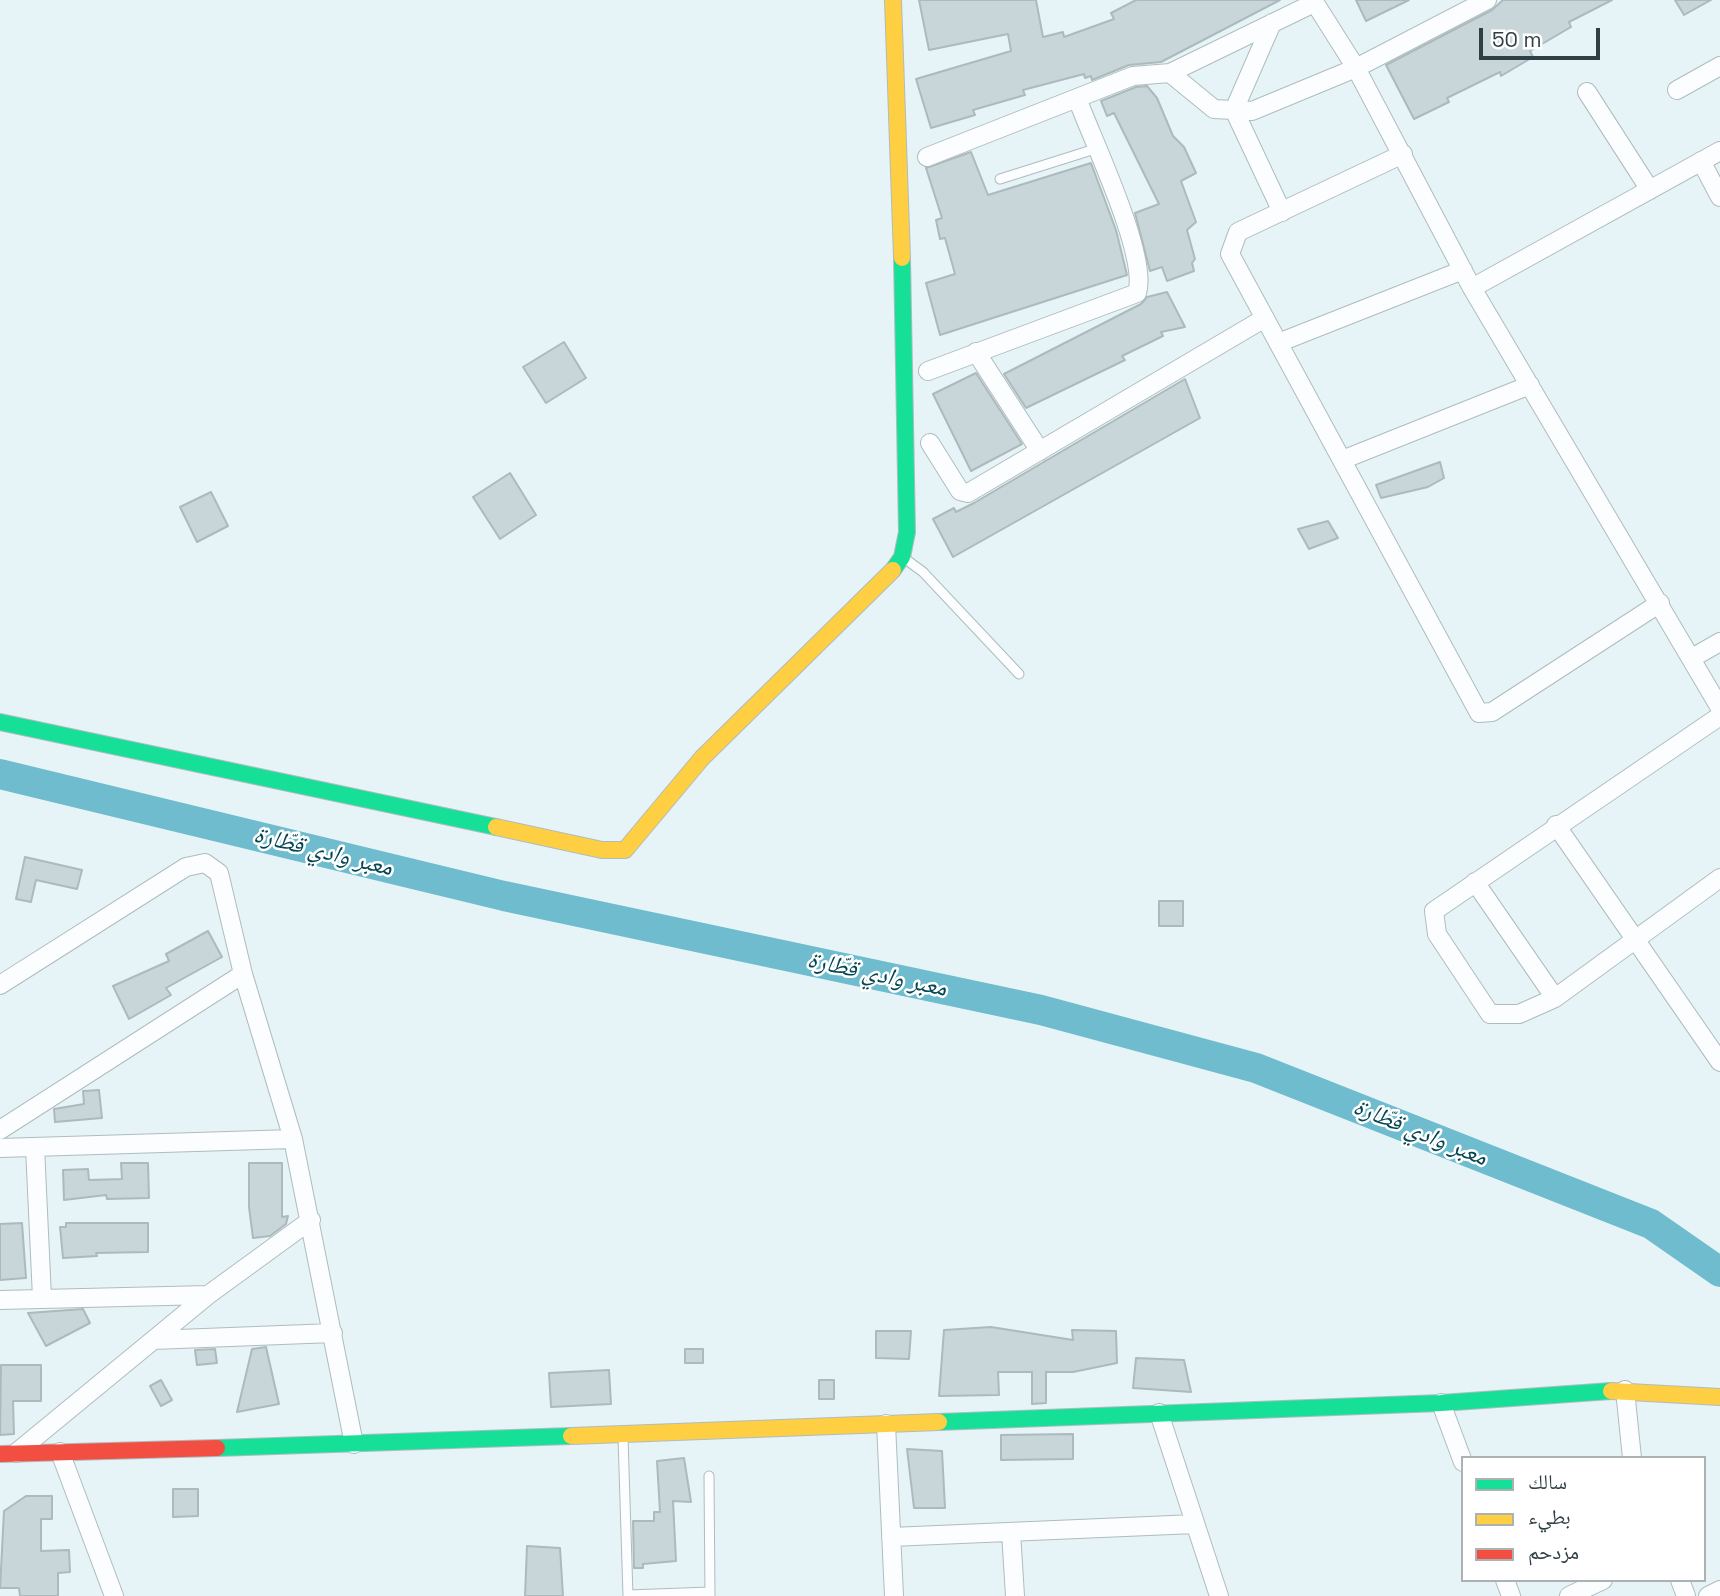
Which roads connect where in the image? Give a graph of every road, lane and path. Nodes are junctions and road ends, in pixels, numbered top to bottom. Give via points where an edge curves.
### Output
1 (893, 0) edge
2 (1487, 0) edge
3 (1314, 1) edge
4 (1272, 23) junction
5 (1720, 66) edge
6 (1356, 68) junction
7 (1170, 74) junction
8 (1677, 90) dead end
9 (1587, 92) dead end
10 (1077, 98) junction
11 (1234, 110) junction
12 (1095, 149) junction
13 (1720, 151) edge
14 (1403, 154) junction
15 (927, 157) dead end
16 (1701, 161) junction
17 (1000, 179) dead end
18 (1650, 190) junction
19 (1720, 197) edge
20 (1282, 212) junction
21 (1463, 270) junction
22 (1472, 288) junction
23 (1265, 318) junction
24 (1278, 343) junction
25 (976, 352) junction
26 (928, 371) dead end
27 (1530, 385) junction
28 (930, 443) dead end
29 (1040, 451) junction
30 (1342, 460) junction
31 (902, 557) junction
32 (1660, 603) junction
33 (1720, 642) edge
34 (1692, 658) junction
35 (1019, 674) dead end
36 (1720, 708) edge
37 (1720, 716) edge
38 (0, 722) edge
39 (1556, 825) junction
40 (1720, 878) edge
41 (1475, 882) junction
42 (1635, 939) junction
43 (243, 974) junction
44 (0, 985) edge
45 (1555, 998) junction
46 (1719, 1059) edge
47 (0, 1130) edge
48 (293, 1139) junction
49 (35, 1147) junction
50 (0, 1148) edge
51 (311, 1220) junction
52 (208, 1295) junction
53 (42, 1298) junction
54 (0, 1300) edge
55 (332, 1333) junction
56 (153, 1340) junction
57 (1625, 1390) junction
58 (1720, 1397) edge
59 (1441, 1403) junction
60 (1159, 1413) junction
61 (886, 1424) junction
62 (623, 1434) junction
63 (354, 1444) junction
64 (60, 1452) junction
65 (8, 1453) edge
66 (1632, 1456) edge
67 (1461, 1457) edge
68 (709, 1476) dead end
69 (1195, 1524) junction
70 (1011, 1532) junction
71 (891, 1537) junction
72 (1599, 1582) edge
73 (1720, 1590) edge
74 (710, 1594) edge
75 (628, 1595) edge
76 (114, 1596) edge
77 (894, 1596) edge
78 (1014, 1596) edge
79 (1219, 1596) edge
80 (1569, 1596) edge
81 (1708, 1596) edge

1 - 31 street via 906,384 907,532
2 - 6 street
3 - 4 street
3 - 6 street
4 - 7 street
4 - 11 street
5 - 8 street
6 - 11 street via 1252,111
6 - 14 street
7 - 10 street via 1133,76
7 - 11 street via 1214,109
9 - 18 street
10 - 12 street
10 - 15 street
11 - 20 street
12 - 17 lane
12 - 25 street via 1129,230 1141,281 1137,293
13 - 16 street
14 - 20 street
14 - 21 street
16 - 18 street
16 - 19 street
18 - 22 street
20 - 23 street via 1238,232 1230,254
21 - 22 street
21 - 24 street
22 - 27 street
23 - 24 street
23 - 29 street
24 - 30 street
25 - 26 street
25 - 29 street
27 - 30 street
27 - 32 street
28 - 29 street via 960,491 968,493
30 - 32 street via 1479,713 1492,712
31 - 35 lane via 923,572
31 - 38 street via 702,758 625,850 601,850
32 - 34 street
33 - 34 street
34 - 36 street
37 - 39 street
39 - 41 street
39 - 42 street
40 - 42 street
41 - 45 street
41 - 45 street via 1434,911 1437,934 1490,1014 1518,1014
42 - 45 street
42 - 46 street
43 - 44 street via 219,873 205,863 186,867
43 - 47 street
43 - 48 street
48 - 49 street
48 - 51 street
49 - 50 street
49 - 53 street
51 - 52 street
51 - 55 street
52 - 53 street
52 - 56 street
53 - 54 street
55 - 56 street
55 - 63 street
56 - 65 street
57 - 58 street
57 - 59 street
57 - 66 street
59 - 60 street
59 - 67 street
60 - 61 street
60 - 69 street
61 - 62 street
61 - 71 street
62 - 63 street
62 - 75 lane
63 - 64 street
64 - 65 street
64 - 76 street
68 - 74 lane
69 - 70 street
69 - 79 street
70 - 71 street
70 - 78 street
71 - 77 street
72 - 80 street
73 - 81 street
74 - 75 lane

